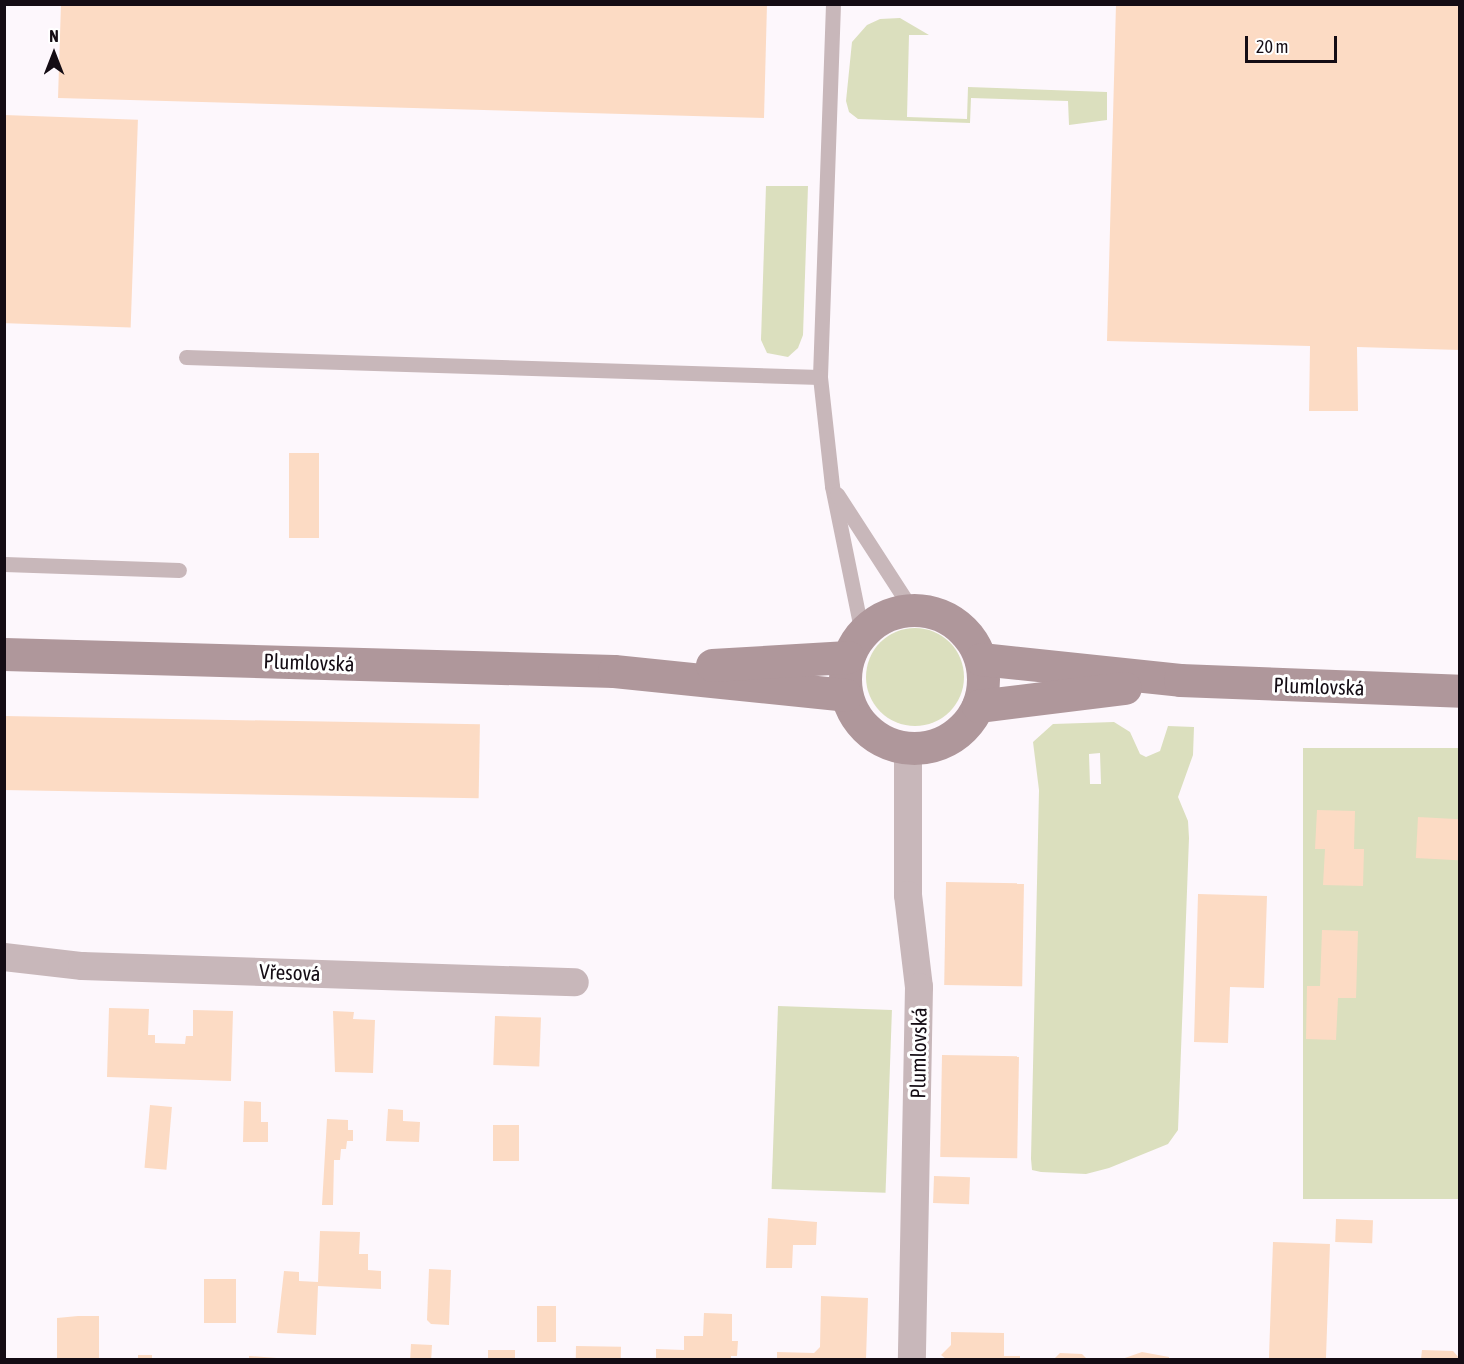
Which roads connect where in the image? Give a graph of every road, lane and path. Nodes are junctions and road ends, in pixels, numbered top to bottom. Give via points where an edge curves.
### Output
1 (833, 4) edge
2 (186, 357) dead end
3 (820, 377) junction
4 (832, 486) junction
5 (4, 564) edge
6 (179, 570) dead end
7 (912, 610) junction
8 (855, 646) junction
9 (4, 654) edge
10 (981, 659) junction
11 (614, 671) junction
12 (1180, 680) junction
13 (1460, 691) edge
14 (846, 695) junction
15 (978, 706) junction
16 (908, 748) junction
17 (4, 957) edge
18 (575, 982) dead end
19 (912, 1359) edge

1 - 3 lane
2 - 3 lane
3 - 4 lane
4 - 7 lane
4 - 8 lane
5 - 6 lane
7 - 8 main road via 893,613
7 - 10 main road via 934,613 955,623 971,639
8 - 11 main road, Plumlovská
8 - 14 main road
9 - 11 main road, Plumlovská
10 - 12 main road, Plumlovská
10 - 15 main road via 982,691
11 - 14 main road, Plumlovská
12 - 13 main road, Plumlovská
12 - 15 main road, Plumlovská
14 - 16 main road via 869,732 887,743
15 - 16 main road via 966,725 950,738 930,747
16 - 19 street, Plumlovská via 908,895 919,974
17 - 18 street, Vřesová via 82,966

